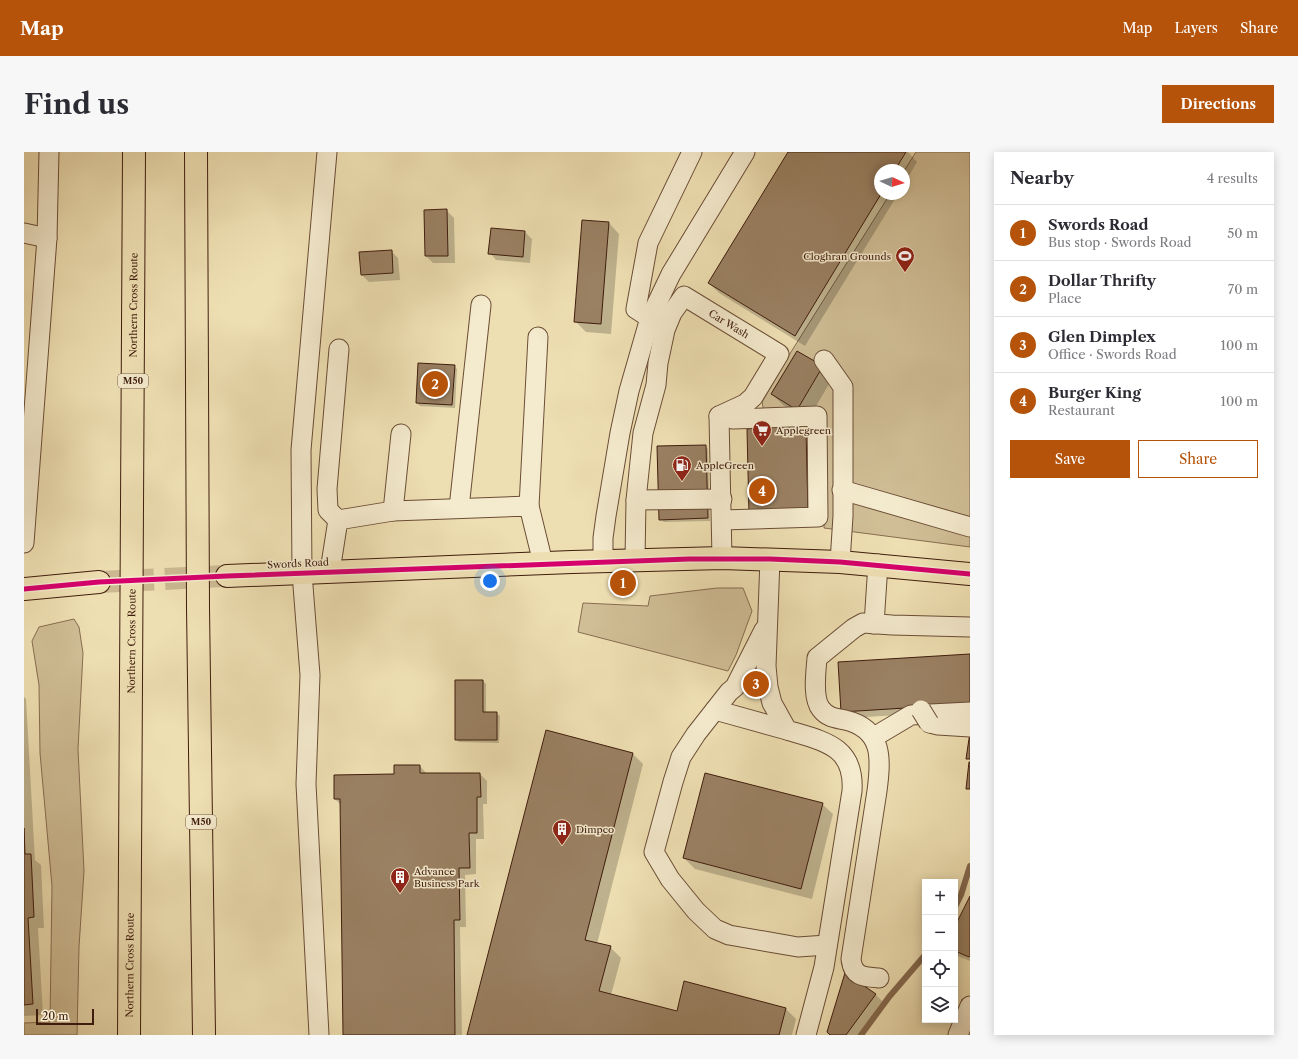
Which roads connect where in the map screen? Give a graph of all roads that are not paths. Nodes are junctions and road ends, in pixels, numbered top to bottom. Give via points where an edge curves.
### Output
1 (49, 152) edge
2 (134, 152) edge
3 (196, 152) edge
4 (326, 152) edge
5 (692, 152) edge
6 (745, 152) edge
7 (24, 233) edge
8 (47, 238) junction
9 (481, 304) dead end
10 (650, 318) junction
11 (538, 337) dead end
12 (339, 349) dead end
13 (824, 360) dead end
14 (719, 416) junction
15 (401, 434) dead end
16 (842, 490) junction
17 (722, 499) junction
18 (636, 500) junction
19 (529, 506) junction
20 (459, 508) junction
21 (393, 511) junction
22 (338, 520) junction
23 (722, 520) junction
24 (970, 527) edge
25 (24, 543) edge
26 (722, 558) junction
27 (770, 559) junction
28 (635, 560) junction
29 (603, 561) junction
30 (840, 562) junction
31 (543, 563) junction
32 (878, 564) junction
33 (330, 571) junction
34 (302, 573) junction
35 (970, 574) edge
36 (227, 576) tunnel mouth
37 (99, 582) tunnel mouth
38 (24, 589) edge
39 (198, 608) junction
40 (874, 624) junction
41 (767, 625) junction
42 (970, 627) edge
43 (715, 710) junction
44 (970, 712) edge
45 (923, 713) dead end
46 (970, 727) edge
47 (787, 730) junction
48 (874, 737) junction
49 (827, 945) junction
50 (879, 978) dead end
51 (970, 1006) edge
52 (129, 1035) edge
53 (193, 1035) edge
54 (204, 1035) edge
55 (319, 1035) edge
56 (806, 1035) edge
57 (958, 1035) edge

1 - 8 lane
2 - 52 main road, Northern Cross Route / M50
3 - 39 main road, M50
4 - 34 lane via 301,450
5 - 10 lane via 648,243 636,309
6 - 10 lane via 671,274
7 - 8 lane
8 - 25 lane
9 - 20 lane
10 - 29 lane via 629,390 620,433 603,538
11 - 19 lane
12 - 22 lane via 327,489 328,510
13 - 16 lane via 843,387
14 - 17 lane
14 - 18 lane, Car Wash via 745,404 753,397 779,354 684,296 672,313 665,330 656,385 643,433
14 - 23 lane via 733,419 816,416 818,517
15 - 21 lane
16 - 24 lane
16 - 30 lane
17 - 18 lane
17 - 23 lane
18 - 28 lane
19 - 20 lane
19 - 31 lane
20 - 21 lane
21 - 22 lane
22 - 33 lane
23 - 26 lane
26 - 27 main road, Swords Road
26 - 28 main road, Swords Road
27 - 30 main road, Swords Road
27 - 41 lane
28 - 29 main road, Swords Road
29 - 31 main road, Swords Road
30 - 32 main road, Swords Road
31 - 33 main road, Swords Road
32 - 35 main road, Swords Road
32 - 40 lane
33 - 34 main road, Swords Road
34 - 36 main road, Swords Road
34 - 55 lane via 310,675 306,784
37 - 38 main road
39 - 53 main road, M50
39 - 54 main road, M50
40 - 42 lane
40 - 48 lane via 859,625 822,653 817,658 816,680 820,708 824,713 830,718 859,724
41 - 43 lane via 735,687
41 - 47 lane via 768,687 772,703
43 - 47 lane
43 - 49 lane via 681,757 654,852 670,879 696,911 715,929 729,935 798,947
44 - 48 lane via 911,715
45 - 46 lane via 938,725
47 - 49 lane via 833,747 846,759 852,772 852,791
48 - 50 lane via 879,751 879,776 851,959 854,970 862,976
49 - 56 lane
51 - 57 lane

